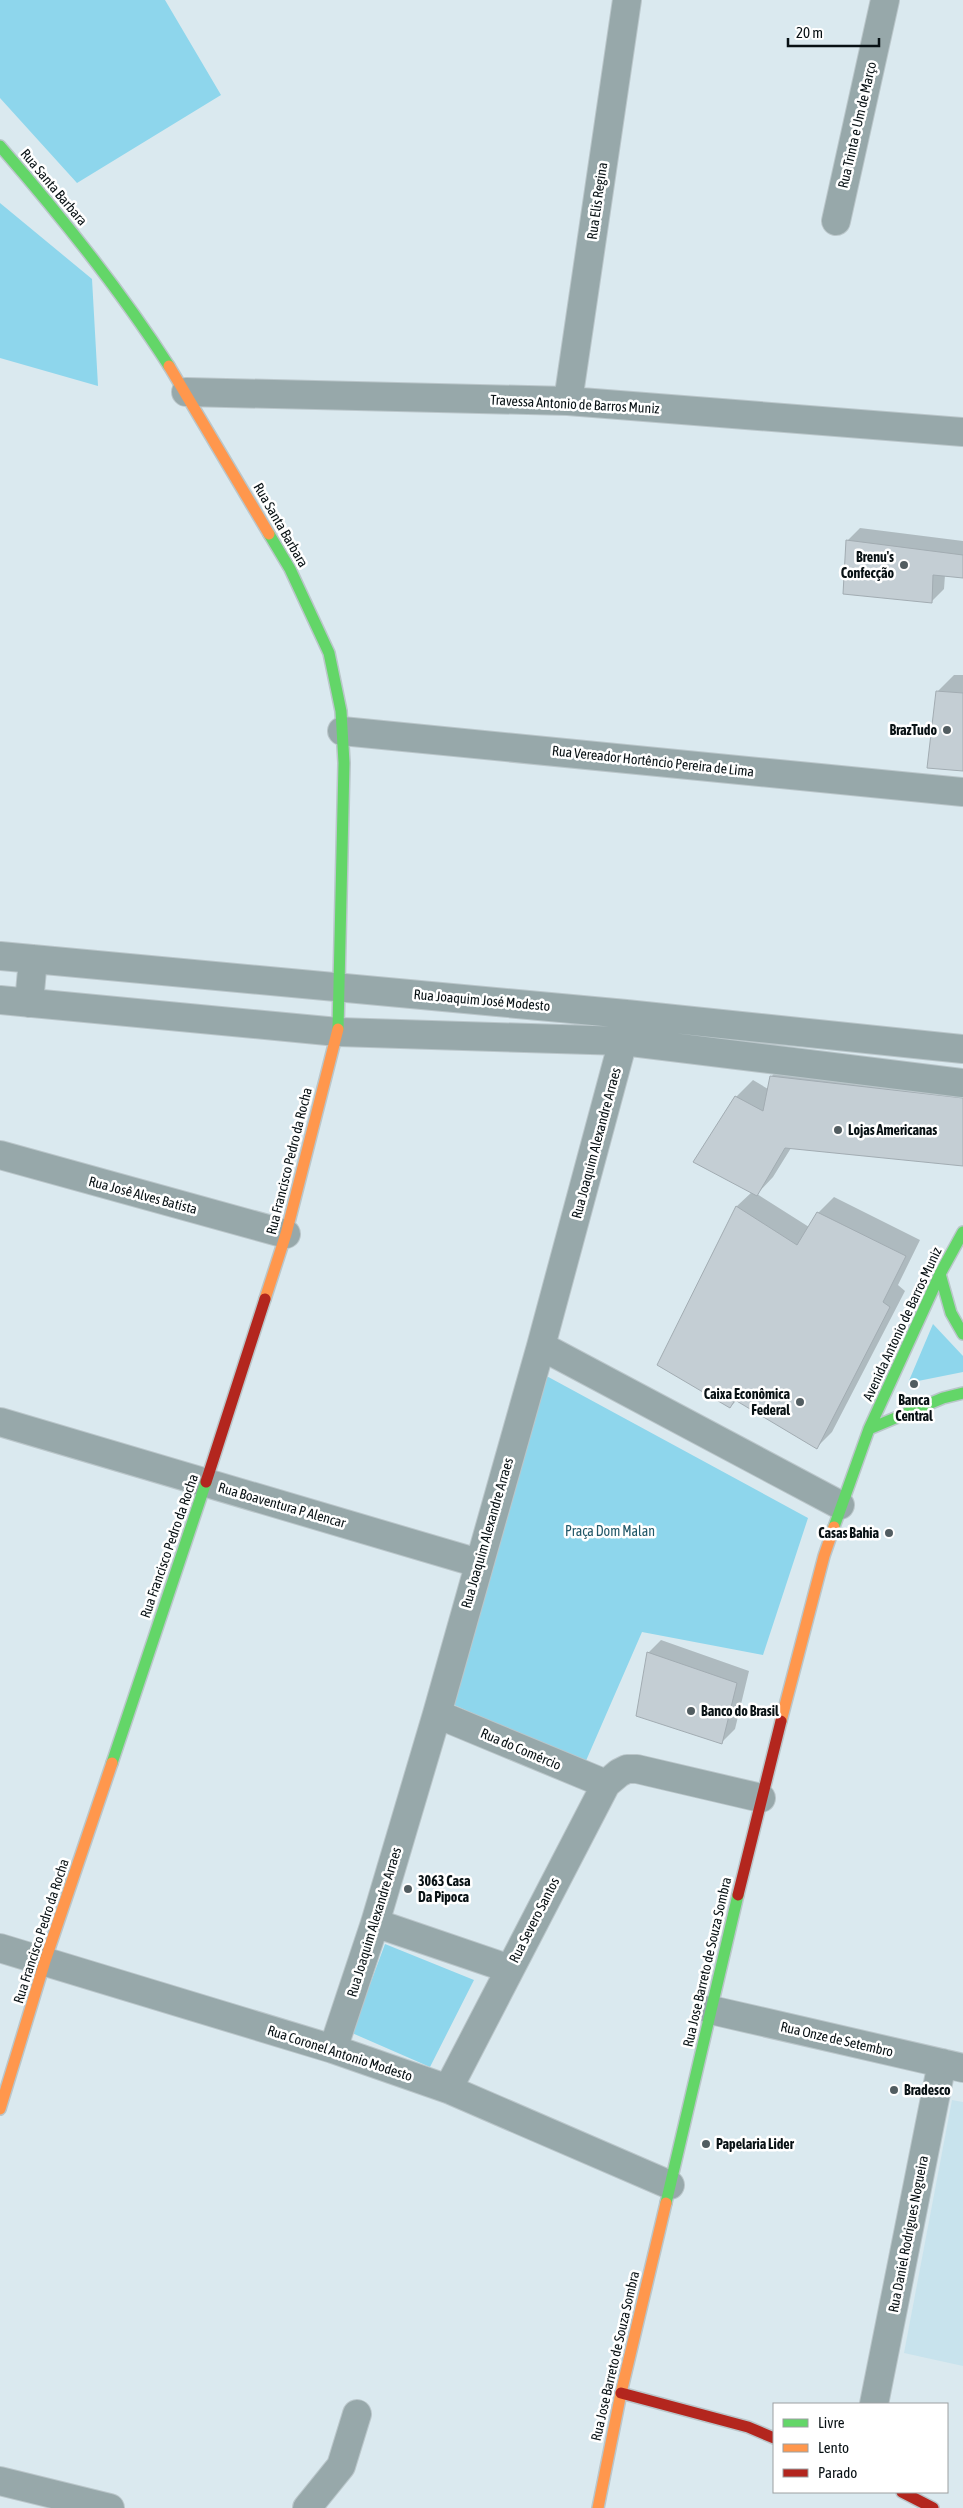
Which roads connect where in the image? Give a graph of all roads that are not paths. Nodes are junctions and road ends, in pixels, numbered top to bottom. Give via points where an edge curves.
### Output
1 (627, 0) edge
2 (885, 0) edge
3 (0, 146) edge
4 (836, 221) dead end
5 (186, 392) junction
6 (568, 401) junction
7 (963, 432) edge
8 (342, 731) junction
9 (963, 792) edge
10 (0, 956) edge
11 (33, 959) junction
12 (341, 987) junction
13 (0, 1000) edge
14 (29, 1003) junction
15 (626, 1014) junction
16 (338, 1032) junction
17 (623, 1041) junction
18 (963, 1049) edge
19 (963, 1082) edge
20 (0, 1155) edge
21 (963, 1232) edge
22 (286, 1234) junction
23 (940, 1274) junction
24 (963, 1334) edge
25 (541, 1346) junction
26 (963, 1393) edge
27 (0, 1422) edge
28 (869, 1429) junction
29 (206, 1483) junction
30 (840, 1505) junction
31 (478, 1562) junction
32 (437, 1714) junction
33 (606, 1784) junction
34 (761, 1798) junction
35 (375, 1922) junction
36 (0, 1948) edge
37 (45, 1962) junction
38 (510, 1969) junction
39 (711, 2010) junction
40 (333, 2049) junction
41 (952, 2066) edge
42 (448, 2089) junction
43 (0, 2109) edge
44 (670, 2185) junction
45 (621, 2393) junction
46 (874, 2403) edge
47 (356, 2414) dead end
48 (773, 2438) edge
49 (0, 2481) edge
50 (904, 2493) edge
51 (110, 2508) edge
52 (308, 2508) edge
53 (598, 2508) edge
54 (934, 2508) edge

1 - 6 street, Rua Elis Regina
2 - 4 street, Rua Trinta e Um de Março
3 - 5 street, Rua Santa Barbara via 60,215 134,314
5 - 6 street, Travessa Antonio de Barros Muniz
5 - 8 street, Rua Santa Barbara via 290,569 329,653
6 - 7 street, Travessa Antonio de Barros Muniz
8 - 9 street, Rua Vereador Hortêncio Pereira de Lima
8 - 12 street, Rua Santa Barbara
10 - 11 street, Rua Joaquim José Modesto
11 - 12 street, Rua Joaquim José Modesto
11 - 14 street
12 - 15 street, Rua Joaquim José Modesto
12 - 16 street, Rua Francisco Pedro da Rocha
13 - 14 street
14 - 16 street
15 - 17 street, Rua Joaquim Alexandre Arraes
15 - 18 street, Rua Joaquim José Modesto
16 - 17 street
16 - 22 street, Rua Francisco Pedro da Rocha
17 - 19 street
17 - 25 street, Rua Joaquim Alexandre Arraes
20 - 22 street, Rua Josê Alves Batista
21 - 23 street, Avenida Antonio de Barros Muniz
22 - 29 street, Rua Francisco Pedro da Rocha
23 - 24 street via 951,1313
23 - 28 street, Avenida Antonio de Barros Muniz
25 - 30 street
25 - 31 street, Rua Joaquim Alexandre Arraes
26 - 28 street
27 - 29 street, Rua Boaventura P Alencar
28 - 30 street, Rua Jose Barreto de Souza Sombra
29 - 31 street, Rua Boaventura P Alencar
29 - 37 street, Rua Francisco Pedro da Rocha
30 - 34 street, Rua Jose Barreto de Souza Sombra
31 - 32 street, Rua Joaquim Alexandre Arraes
32 - 33 street, Rua do Comércio
32 - 35 street, Rua Joaquim Alexandre Arraes
33 - 34 street, Rua Severo Santos via 627,1769 637,1769
33 - 38 street, Rua Severo Santos
34 - 39 street, Rua Jose Barreto de Souza Sombra
35 - 38 street
35 - 40 street, Rua Joaquim Alexandre Arraes
36 - 37 street, Rua Coronel Antonio Modesto
37 - 40 street, Rua Coronel Antonio Modesto
37 - 43 street, Rua Francisco Pedro da Rocha
38 - 42 street, Rua Severo Santos
39 - 41 street, Rua Onze de Setembro
39 - 44 street, Rua Jose Barreto de Souza Sombra
40 - 42 street, Rua Coronel Antonio Modesto
41 - 46 street, Rua Daniel Rodrigues Nogueira
42 - 44 street, Rua Coronel Antonio Modesto
44 - 45 street, Rua Jose Barreto de Souza Sombra
45 - 48 street via 748,2427
45 - 53 street, Rua Jose Barreto de Souza Sombra
47 - 52 street via 341,2466
49 - 51 street
50 - 54 street

